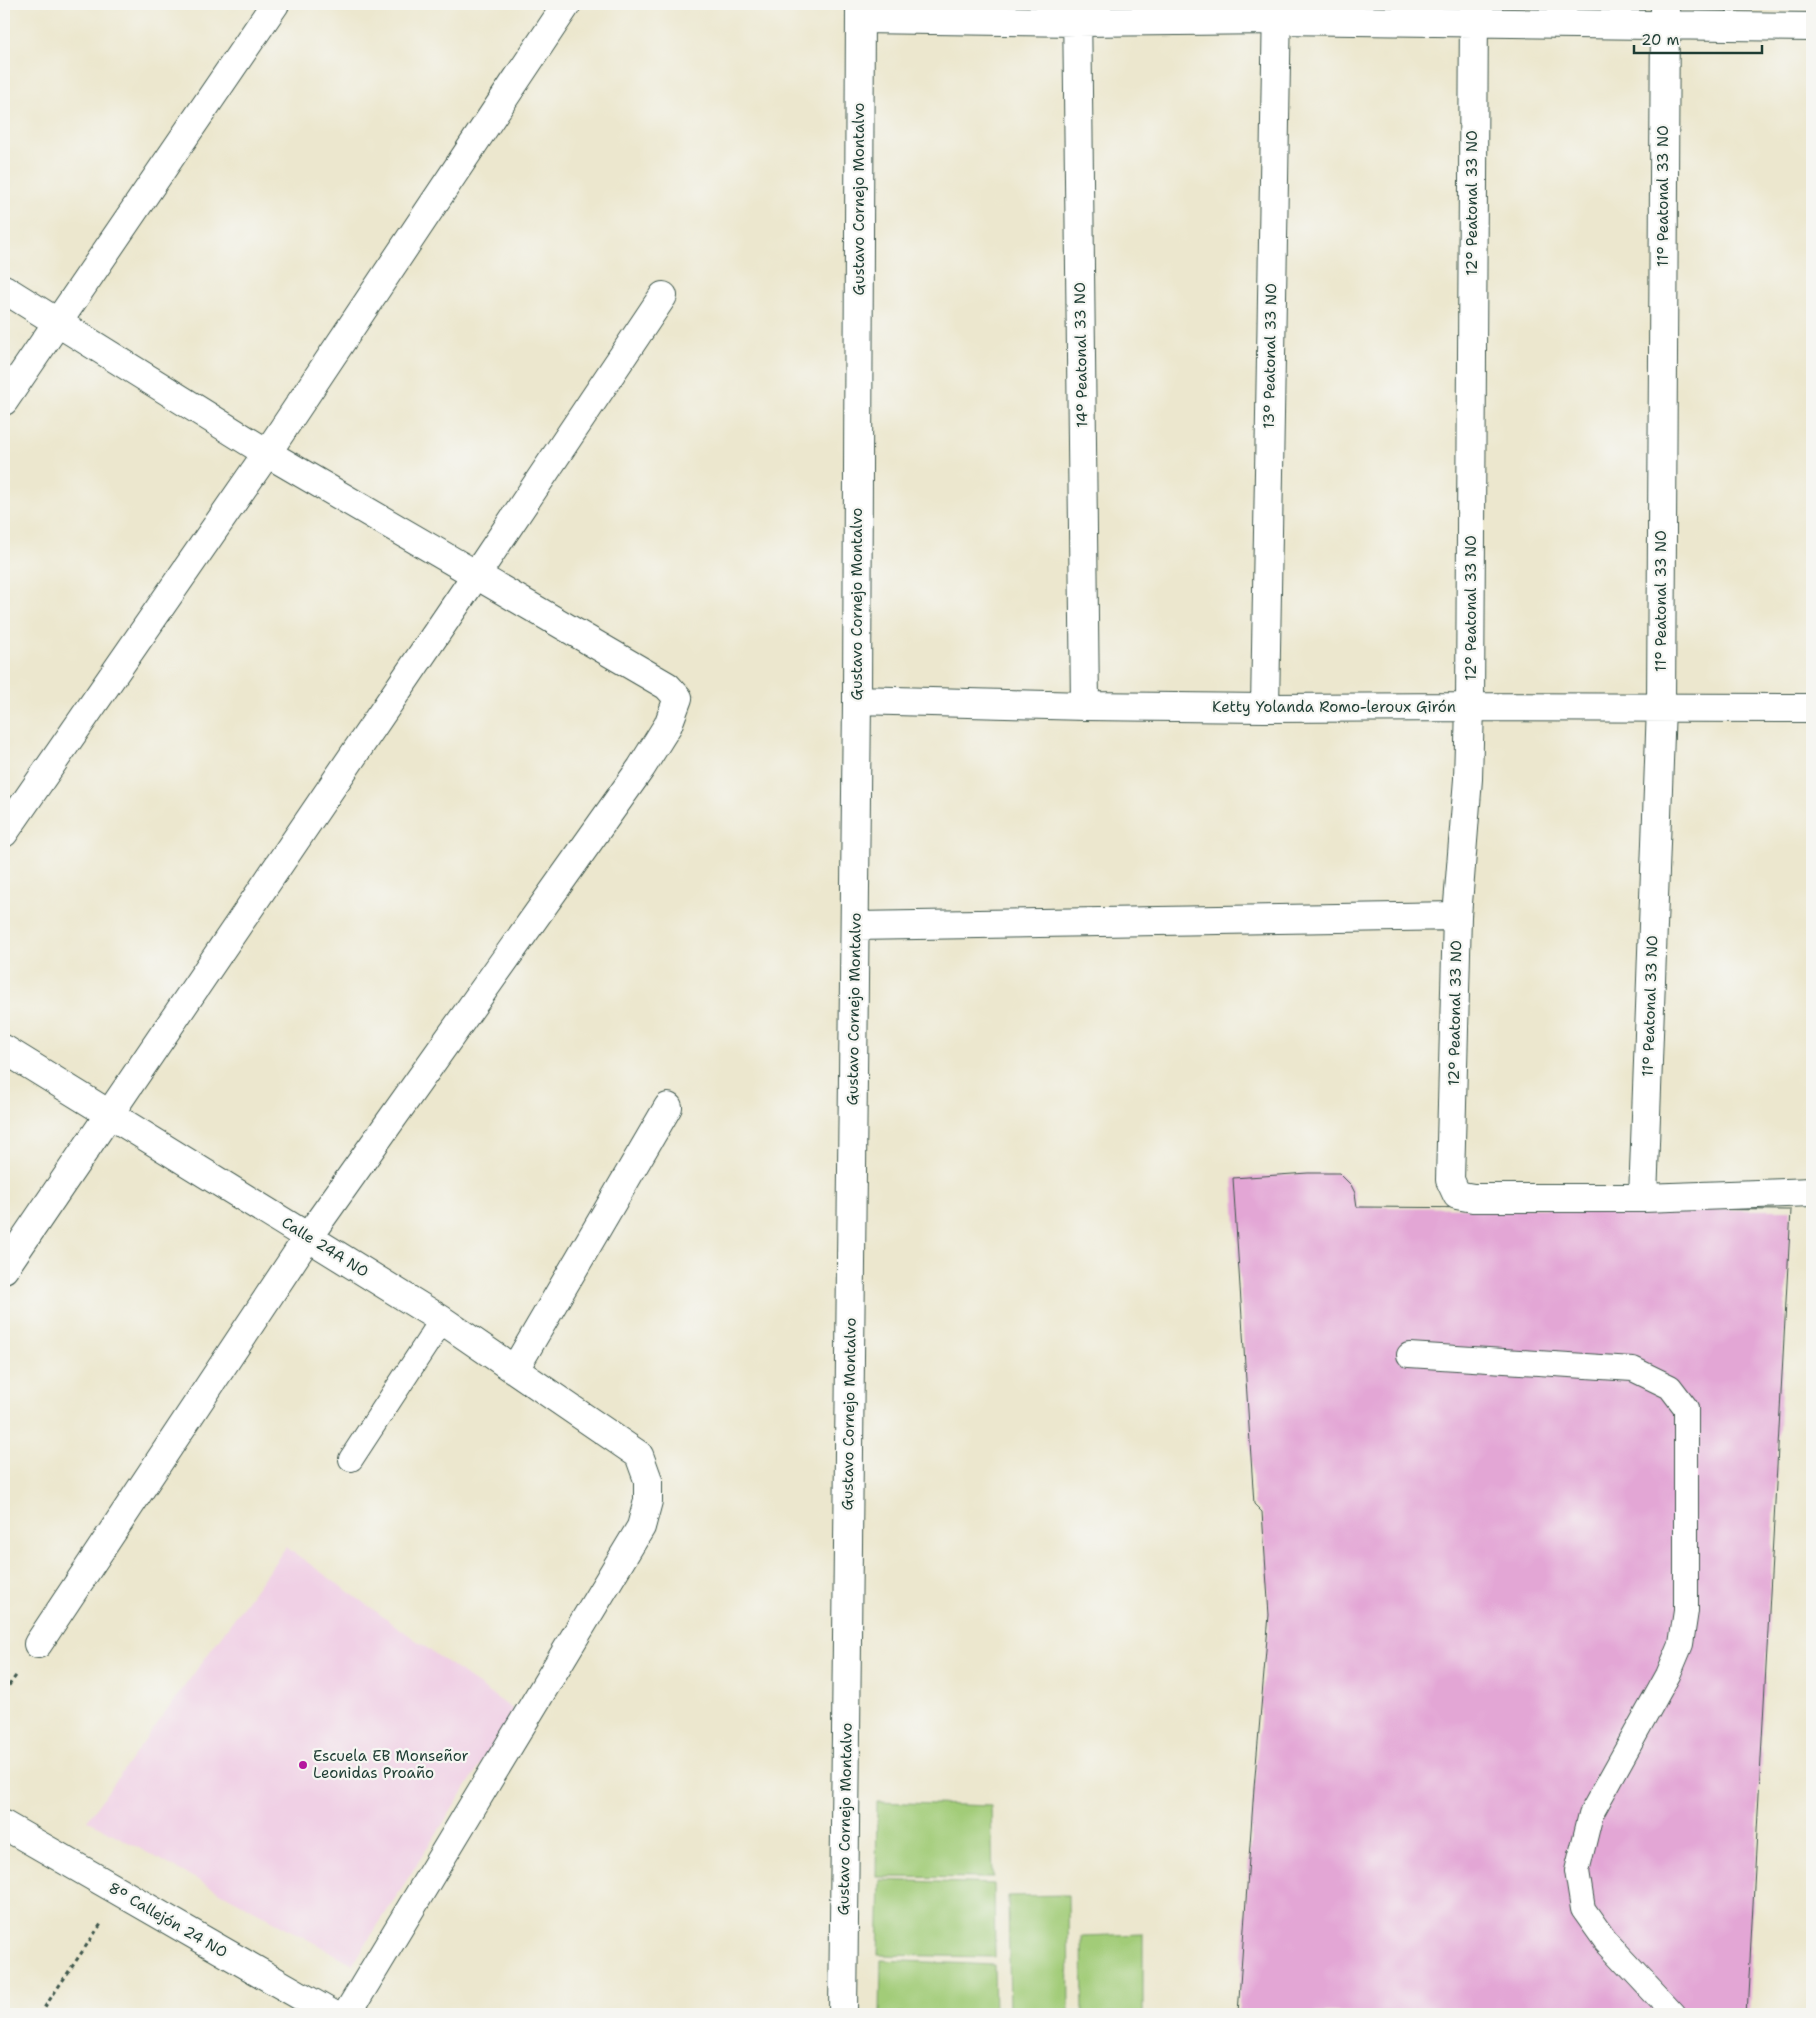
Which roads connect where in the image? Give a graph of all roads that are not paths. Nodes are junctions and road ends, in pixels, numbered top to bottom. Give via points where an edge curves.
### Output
1 (275, 4) edge
2 (567, 4) edge
3 (860, 11) edge
4 (1277, 12) edge
5 (1077, 13) edge
6 (1474, 13) edge
7 (1665, 14) edge
8 (1812, 27) edge
9 (4, 290) edge
10 (663, 296) dead end
11 (58, 324) junction
12 (4, 400) edge
13 (267, 452) junction
14 (476, 575) junction
15 (857, 700) junction
16 (1085, 706) junction
17 (1470, 706) junction
18 (1661, 707) junction
19 (1265, 708) junction
20 (1812, 708) edge
21 (4, 833) edge
22 (1457, 916) junction
23 (855, 926) junction
24 (4, 1049) edge
25 (668, 1107) dead end
26 (108, 1114) junction
27 (1812, 1192) edge
28 (1643, 1198) junction
29 (308, 1237) junction
30 (4, 1269) edge
31 (442, 1320) junction
32 (1409, 1355) dead end
33 (515, 1369) junction
34 (351, 1458) dead end
35 (38, 1644) dead end
36 (4, 1826) edge
37 (332, 2014) edge
38 (347, 2014) edge
39 (843, 2014) edge
40 (1674, 2014) edge

1 - 11 street
2 - 13 street
3 - 5 street
3 - 15 street, Gustavo Cornejo Montalvo
4 - 5 street
4 - 6 street
4 - 19 street, 13° Peatonal 33 NO
5 - 16 street, 14° Peatonal 33 NO
6 - 7 street
6 - 17 street, 12° Peatonal 33 NO
7 - 8 street
7 - 18 street, 11° Peatonal 33 NO
9 - 11 street
10 - 14 street
11 - 12 street
11 - 13 street
13 - 14 street
13 - 21 street
14 - 26 street
14 - 29 street via 667,686 678,698 668,725 641,768
15 - 16 street, Ketty Yolanda Romo-leroux Girón
15 - 23 street, Gustavo Cornejo Montalvo
16 - 19 street, Ketty Yolanda Romo-leroux Girón
17 - 18 street, Ketty Yolanda Romo-leroux Girón
17 - 19 street, Ketty Yolanda Romo-leroux Girón
17 - 22 street, 12° Peatonal 33 NO via 1468,779
18 - 20 street, Ketty Yolanda Romo-leroux Girón
18 - 28 street, 11° Peatonal 33 NO
22 - 23 street
22 - 28 street, 12° Peatonal 33 NO via 1450,1180 1457,1195 1473,1198
23 - 39 street, Gustavo Cornejo Montalvo
24 - 26 street, Calle 24A NO
25 - 33 street
26 - 29 street, Calle 24A NO
26 - 30 street
27 - 28 street
29 - 31 street, Calle 24A NO
29 - 35 street
31 - 33 street, Calle 24A NO
31 - 34 lane
32 - 40 lane via 1633,1369 1670,1387 1686,1408 1686,1611 1681,1644 1668,1675 1591,1814 1577,1871 1583,1910 1605,1940
33 - 38 street, Calle 24A NO via 639,1455 648,1480 648,1501 641,1527
36 - 37 street, 8° Callejón 24 NO

